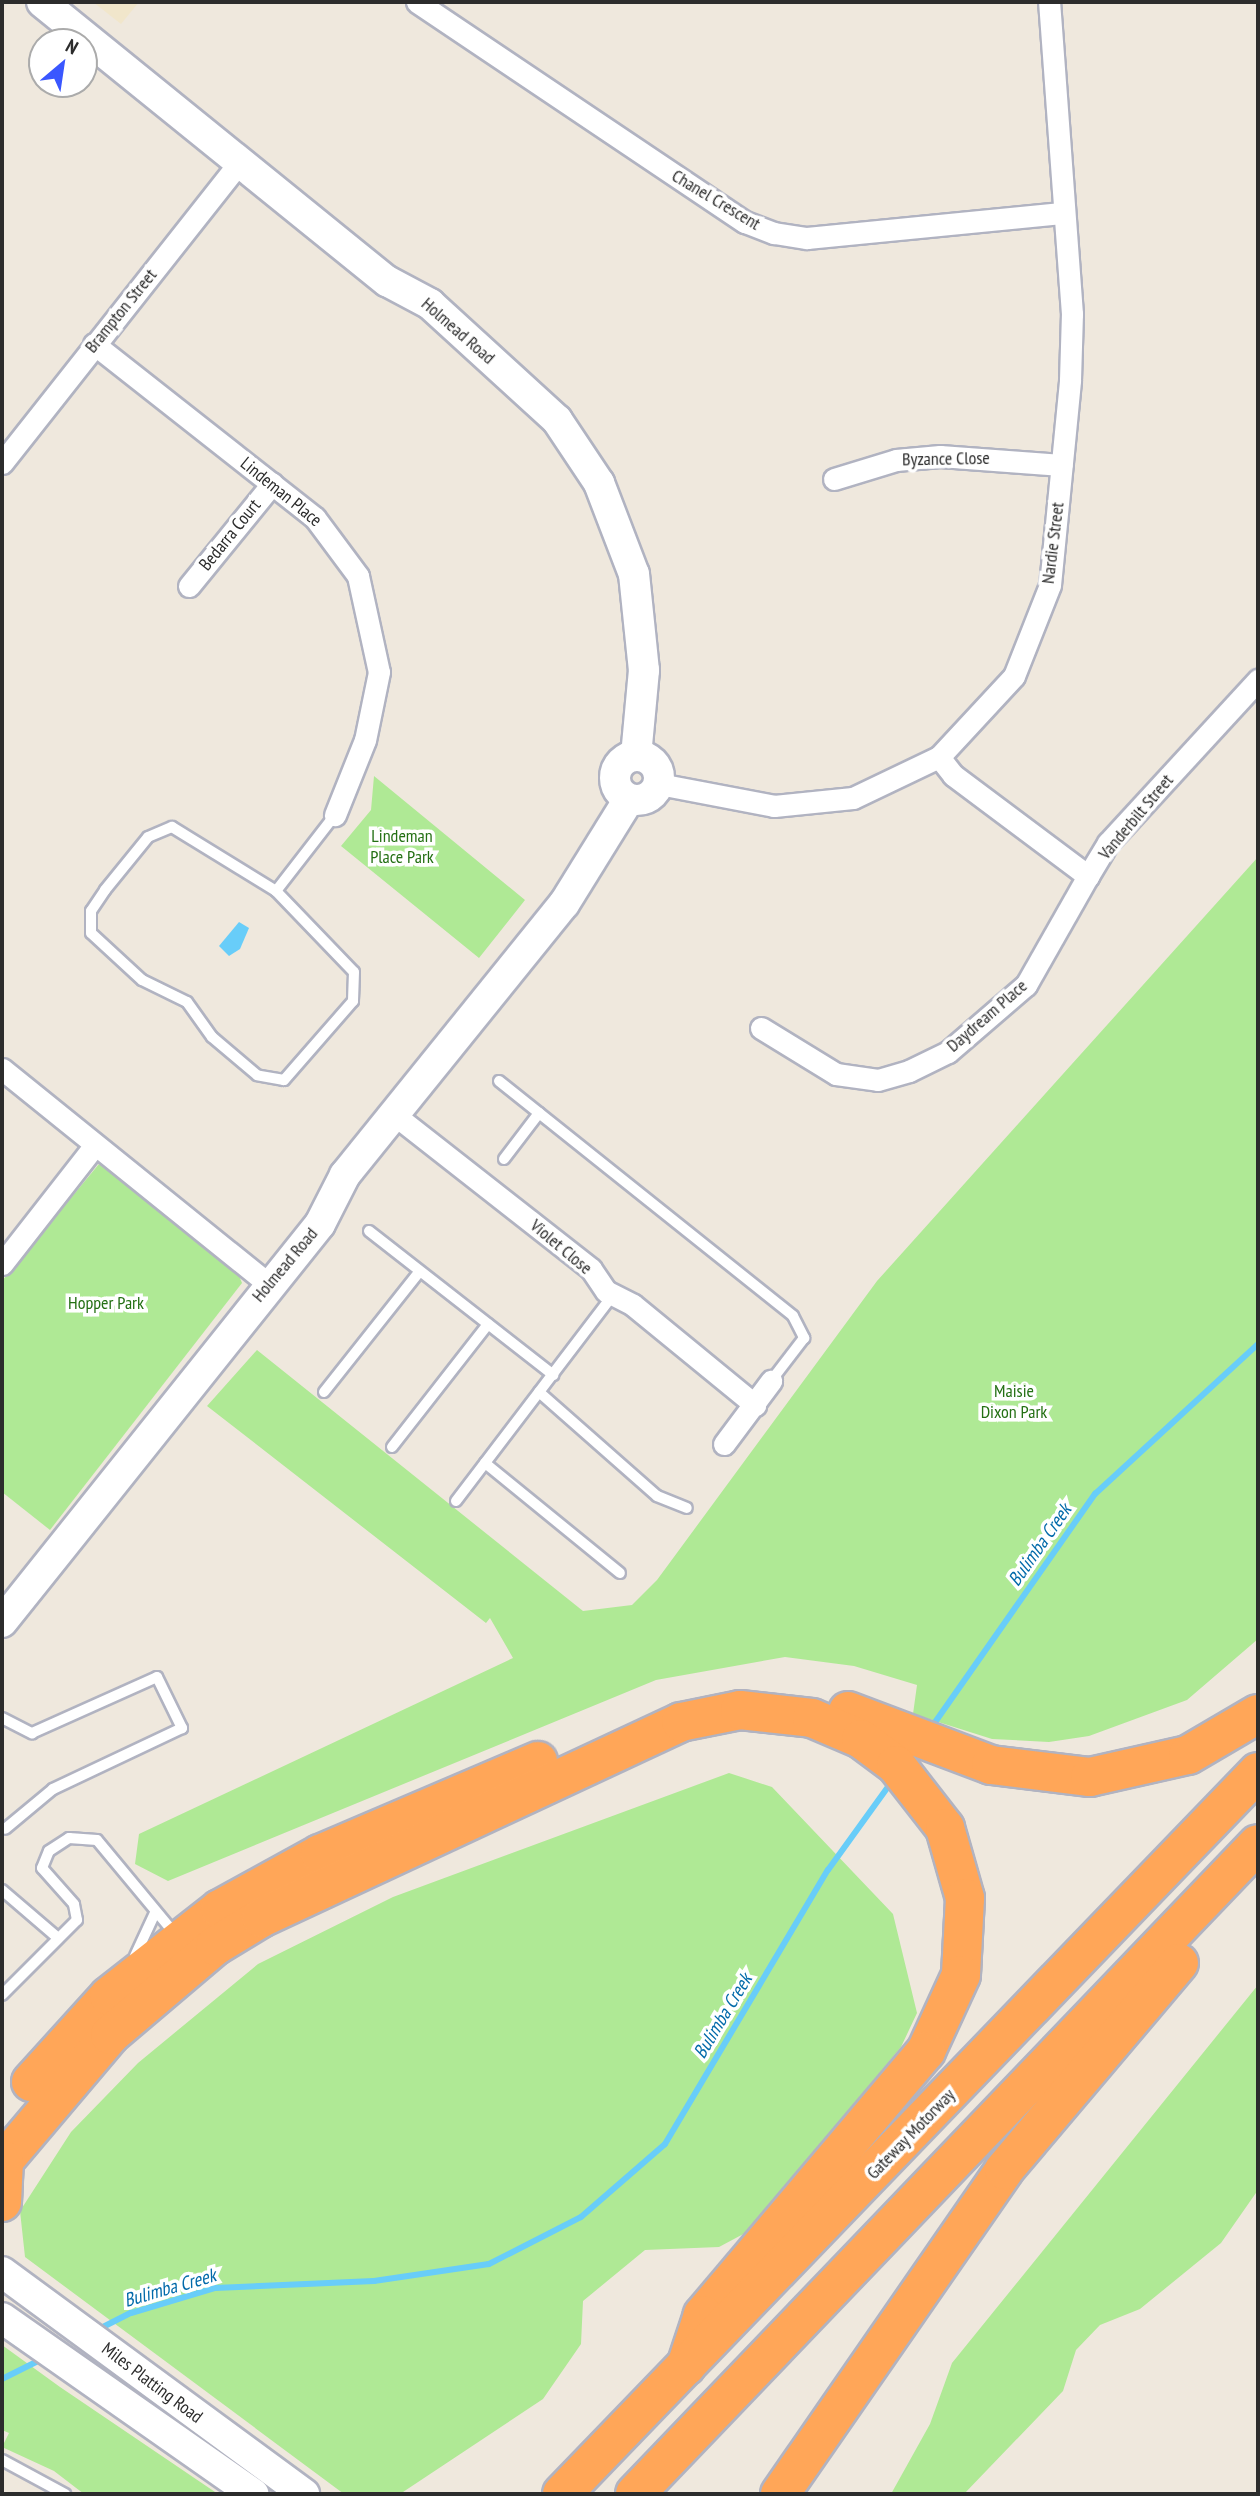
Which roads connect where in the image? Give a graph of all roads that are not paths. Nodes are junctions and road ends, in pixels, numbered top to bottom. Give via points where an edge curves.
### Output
1 (42, 2) edge
2 (417, 2) edge
3 (1049, 2) edge
4 (241, 160) junction
5 (1064, 214) junction
6 (94, 344) junction
7 (2, 463) edge
8 (1062, 465) junction
9 (834, 480) dead end
10 (272, 484) junction
11 (189, 586) dead end
12 (1258, 680) edge
13 (636, 756) junction
14 (939, 757) junction
15 (659, 784) junction
16 (629, 799) junction
17 (335, 815) joint
18 (1088, 876) junction
19 (276, 891) junction
20 (761, 1028) dead end
21 (2, 1069) edge
22 (499, 1081) dead end
23 (539, 1113) junction
24 (396, 1116) junction
25 (95, 1145) junction
26 (504, 1159) dead end
27 (369, 1231) dead end
28 (2, 1264) edge
29 (420, 1270) junction
30 (268, 1284) junction
31 (613, 1295) junction
32 (488, 1324) junction
33 (552, 1375) junction
34 (771, 1381) joint
35 (324, 1392) dead end
36 (539, 1392) junction
37 (755, 1405) junction
38 (724, 1444) dead end
39 (392, 1447) dead end
40 (485, 1463) junction
41 (456, 1501) dead end
42 (687, 1508) dead end
43 (620, 1573) dead end
44 (2, 1622) edge
45 (1258, 1714) edge
46 (2, 1718) edge
47 (886, 1740) junction
48 (1258, 1772) edge
49 (5, 1829) dead end
50 (1258, 1844) edge
51 (2, 1890) edge
52 (1204, 1902) junction
53 (183, 1932) junction
54 (58, 1938) junction
55 (2, 1995) edge
56 (2, 2121) edge
57 (3, 2161) edge
58 (2, 2202) edge
59 (2, 2272) edge
60 (8, 2323) edge
61 (687, 2366) junction
62 (2, 2460) edge
63 (642, 2488) edge
64 (65, 2494) edge
65 (253, 2494) edge
66 (304, 2494) edge
67 (562, 2494) edge
68 (780, 2494) edge

1 - 4 street, Holmead Road
2 - 5 street, Chanel Crescent via 745,222 774,233 807,238
3 - 5 street, Nardie Street
4 - 6 street, Brampton Street
4 - 13 street, Holmead Road via 387,281 430,304 533,395 580,451 624,544 640,608 644,670
5 - 8 street, Nardie Street via 1072,314
6 - 7 street, Brampton Street
6 - 10 street, Lindeman Place
8 - 9 street, Byzance Close via 940,456 895,460
8 - 14 street, Nardie Street via 1050,585 1038,627 1014,676
10 - 11 street, Bedarra Court
10 - 17 street, Lindeman Place via 332,535 369,607 376,695
12 - 18 street, Vanderbilt Street via 1108,843
13 - 15 street via 655,764
13 - 16 street via 623,761 615,777
14 - 15 street, Nardie Street via 875,790 802,807 741,802
14 - 18 street, Vanderbilt Street via 953,775
15 - 16 street via 650,797
16 - 24 street, Holmead Road via 564,904
17 - 19 lane
18 - 20 street, Daydream Place via 1026,985 948,1052 909,1071 878,1080 836,1074
19 - 19 lane via 355,978 353,1001 284,1080 257,1075 212,1037 187,1002 142,980 91,933 92,911 105,890 161,828 188,833 246,878
21 - 25 street
22 - 23 lane
23 - 26 lane
23 - 34 lane via 801,1325 804,1338
24 - 30 street, Holmead Road via 345,1175 320,1224
24 - 31 street, Violet Close via 566,1248
25 - 28 street
25 - 30 street
27 - 29 lane
29 - 32 lane
29 - 35 lane
30 - 44 street, Holmead Road
31 - 33 lane
31 - 37 street, Violet Close
32 - 33 lane
32 - 39 lane
33 - 36 lane
34 - 37 street
36 - 40 lane
36 - 42 lane via 657,1496
37 - 38 street
40 - 41 lane
40 - 43 lane
45 - 47 highway via 1188,1755 1124,1774 1035,1774
46 - 49 lane via 32,1733 157,1677 182,1728 53,1789
47 - 53 highway via 828,1703 770,1690 679,1703 320,1854
47 - 61 highway via 954,1849 965,1898 965,1951 951,2006 918,2061 703,2315
48 - 61 highway, Gateway Motorway
50 - 52 highway
51 - 54 lane
52 - 63 highway
52 - 68 highway via 1199,1939 1004,2170
53 - 54 lane via 105,1847 77,1836 44,1858 48,1882 79,1912
53 - 56 highway via 60,2047
53 - 57 highway
54 - 55 lane
57 - 58 highway
59 - 66 street, Miles Platting Road
60 - 65 street, Miles Platting Road
61 - 67 highway, Gateway Motorway
62 - 64 lane

